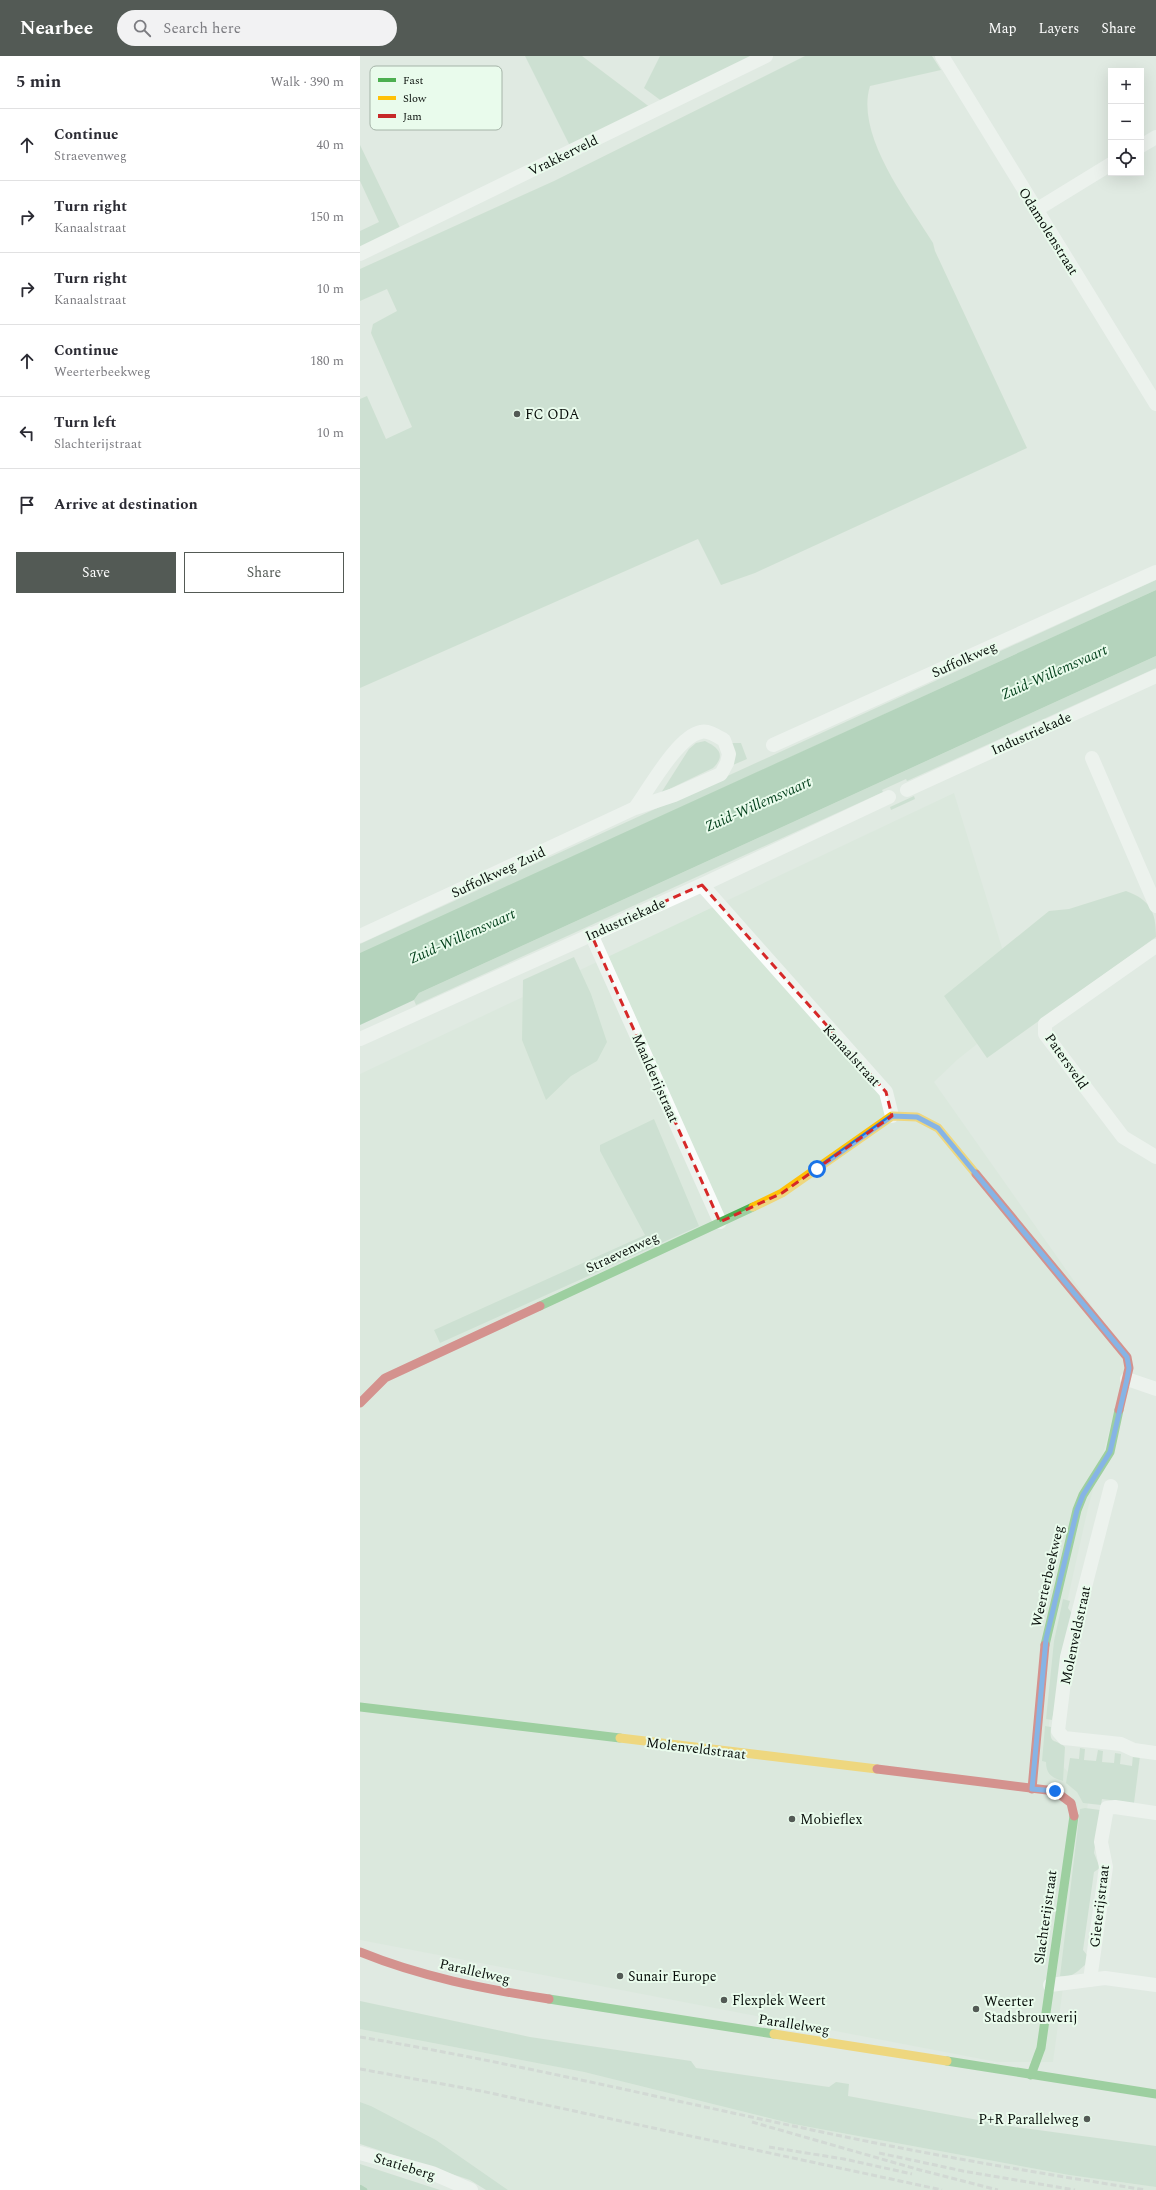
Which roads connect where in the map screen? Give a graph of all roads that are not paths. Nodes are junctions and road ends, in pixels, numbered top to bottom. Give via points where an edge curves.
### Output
1 (766, 56) edge
2 (942, 56) edge
3 (1156, 137) edge
4 (1144, 144) edge
5 (1108, 166) edge
6 (1036, 210) junction
7 (360, 254) edge
8 (1156, 404) edge
9 (1156, 572) edge
10 (1156, 676) edge
11 (773, 745) dead end
12 (1092, 758) dead end
13 (907, 790) dead end
14 (889, 797) dead end
15 (635, 808) junction
16 (702, 885) junction
17 (1156, 906) edge
18 (591, 934) junction
19 (360, 936) edge
20 (1156, 946) edge
21 (360, 1040) edge
22 (892, 1116) junction
23 (1156, 1157) edge
24 (720, 1222) junction
25 (1127, 1379) junction
26 (1156, 1389) edge
27 (360, 1403) edge
28 (1111, 1486) dead end
29 (360, 1707) edge
30 (1156, 1752) edge
31 (1032, 1789) junction
32 (1156, 1813) edge
33 (360, 1952) edge
34 (1090, 1980) junction
35 (1050, 1985) junction
36 (1156, 1985) edge
37 (1031, 2075) junction
38 (1156, 2094) edge
39 (360, 2153) edge
40 (471, 2190) edge

1 - 7 street, Vrakkerveld
2 - 6 street, Odamolenstraat
3 - 4 street
5 - 6 street
6 - 8 street, Odamolenstraat
9 - 11 street, Suffolkweg
10 - 13 street, Industriekade
12 - 17 street
14 - 16 street, Industriekade
15 - 15 street, Suffolkweg Zuid via 674,795 721,774 728,763 729,754 724,740 713,734 701,732 681,743
15 - 19 street, Suffolkweg Zuid
16 - 18 street, Industriekade
16 - 22 street, Kanaalstraat via 886,1092
18 - 21 street, Industriekade
18 - 24 street, Maalderijstraat
20 - 23 street, Patersveld via 1045,1024 1044,1034 1123,1138
22 - 24 street, Straevenweg via 782,1193
22 - 25 street via 917,1117 938,1128 1116,1342 1127,1357
24 - 27 street, Straevenweg via 385,1378
25 - 26 street
25 - 31 street, Weerterbeekweg via 1110,1452 1083,1495 1077,1510 1046,1639
28 - 30 street, Molenveldstraat via 1067,1657 1058,1731 1064,1738 1121,1744 1134,1750
29 - 31 street, Molenveldstraat
31 - 35 street, Slachterijstraat via 1055,1791 1060,1794 1071,1804 1074,1817
32 - 34 street, Gieterijstraat via 1107,1808 1101,1842 1106,1867
33 - 37 street, Parallelweg via 396,1967 477,1988
34 - 35 street
34 - 36 street via 1105,1978
35 - 37 street, Slachterijstraat via 1041,2048
37 - 38 street, Parallelweg
39 - 40 street, Statieberg via 432,2173

